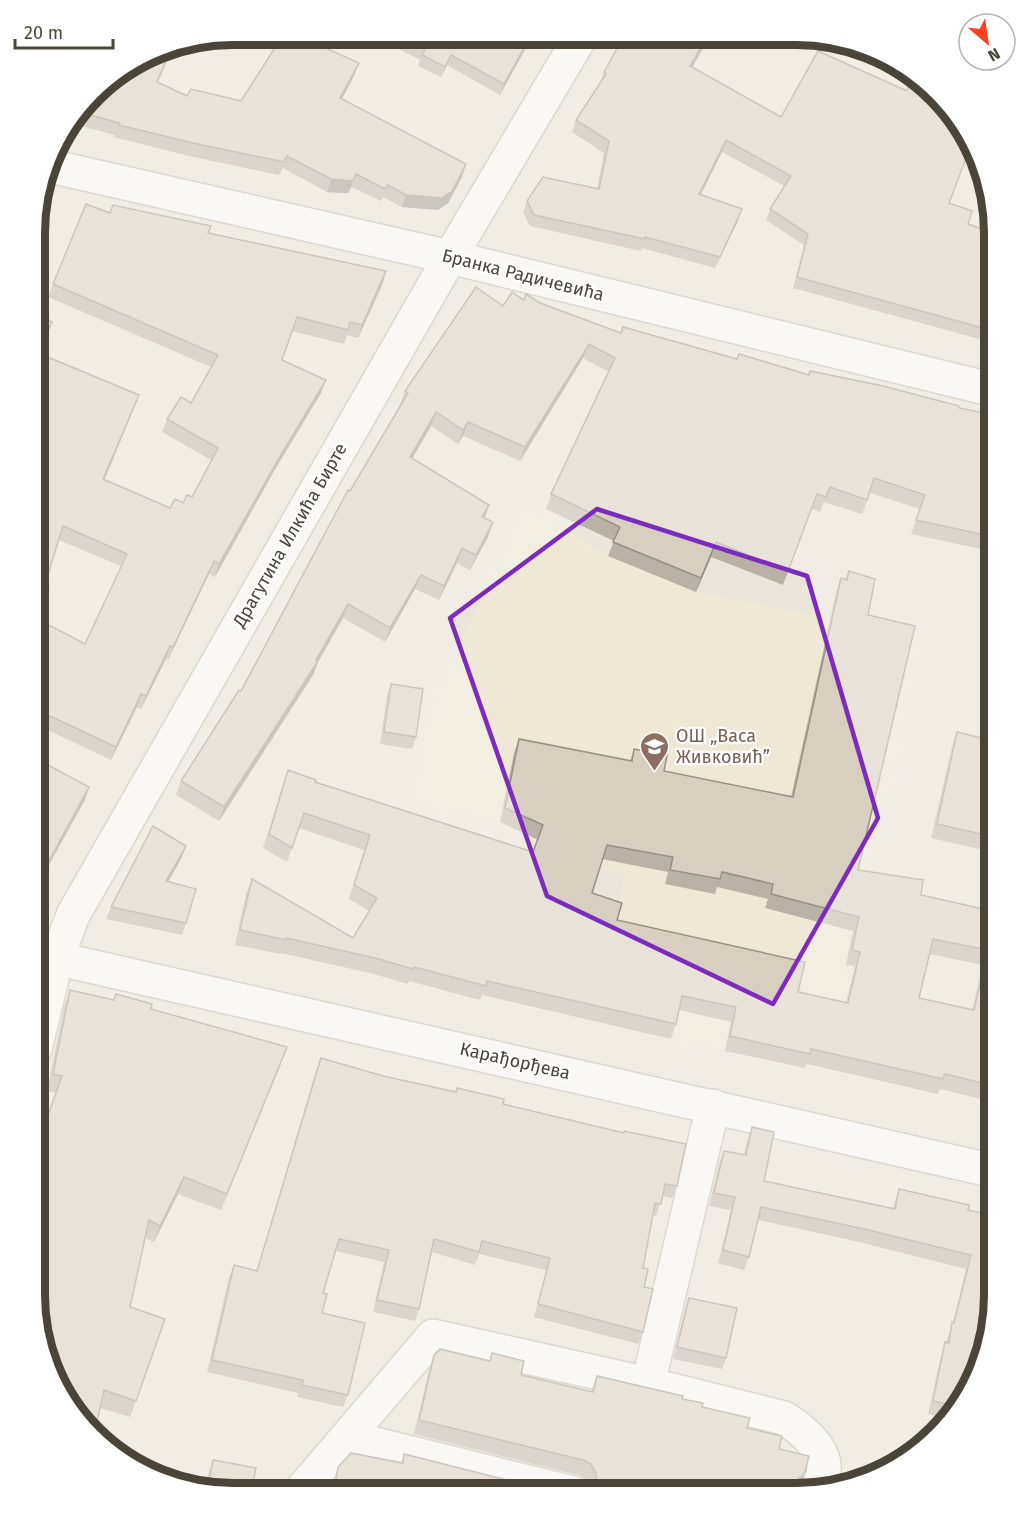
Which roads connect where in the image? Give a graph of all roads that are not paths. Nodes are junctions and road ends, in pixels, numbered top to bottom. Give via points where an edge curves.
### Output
1 (576, 45) edge
2 (57, 168) edge
3 (450, 257) junction
4 (984, 388) edge
5 (46, 956) edge
6 (713, 1106) junction
7 (984, 1169) edge
8 (648, 1384) junction
9 (347, 1437) junction
10 (821, 1481) edge
11 (308, 1483) edge
12 (533, 1483) edge

1 - 3 street, Драгутина Илкића Бирте
2 - 3 street, Бранка Радичевића
3 - 4 street, Бранка Радичевића
3 - 5 street, Драгутина Илкића Бирте
5 - 6 street, Карађорђева
6 - 7 street, Карађорђева
6 - 8 street
8 - 9 street via 433,1336
8 - 10 street via 784,1418 802,1429 817,1448 825,1468
9 - 11 street
9 - 12 street

